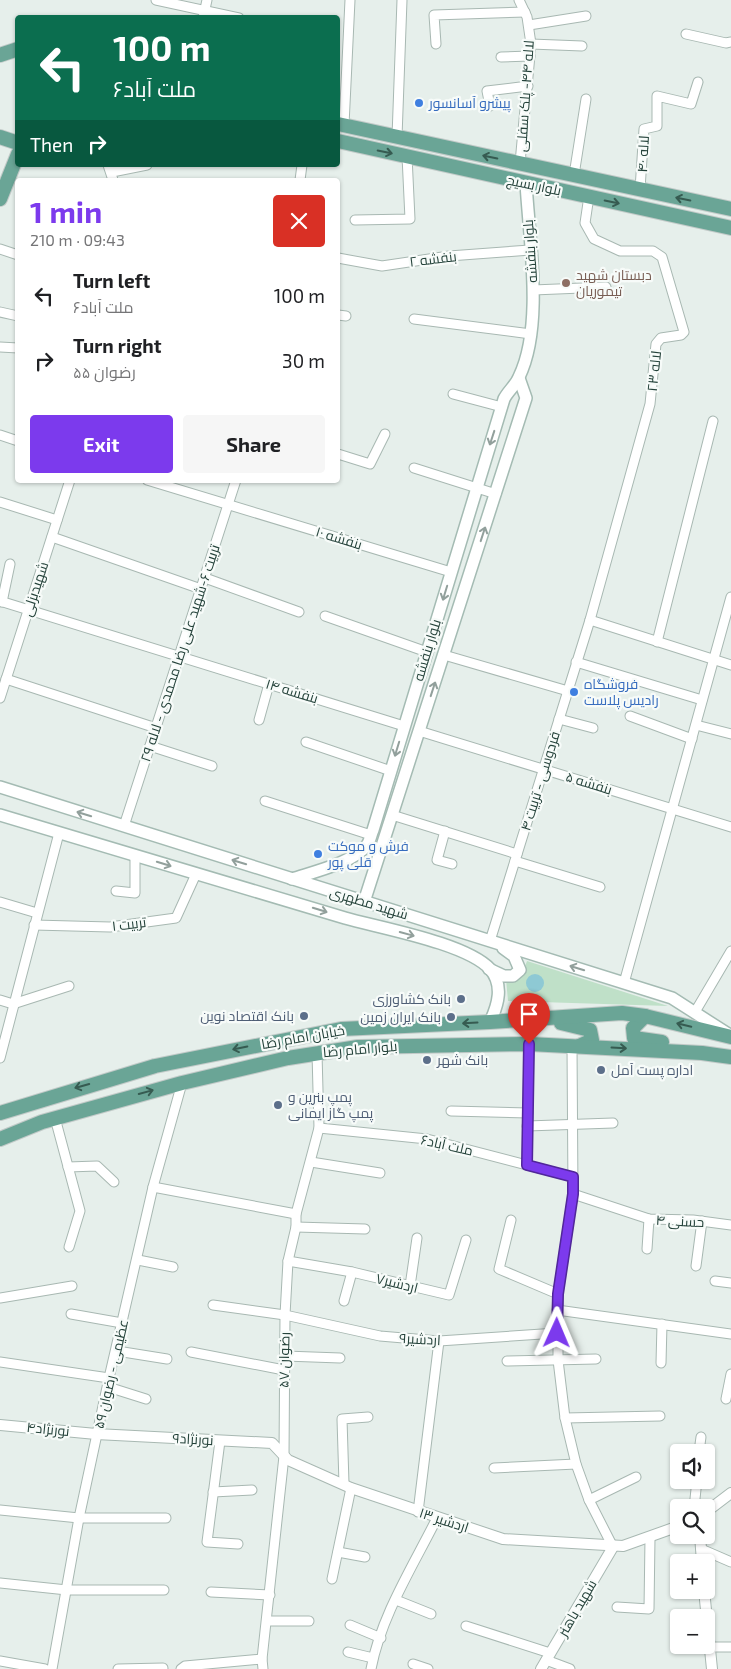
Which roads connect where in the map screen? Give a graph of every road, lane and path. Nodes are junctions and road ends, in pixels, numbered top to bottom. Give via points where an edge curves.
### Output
1 (156, 0) edge
2 (206, 0) edge
3 (350, 0) edge
4 (402, 0) edge
5 (519, 0) edge
6 (525, 12) junction
7 (203, 14) edge
8 (586, 16) dead end
9 (529, 25) junction
10 (686, 34) dead end
11 (731, 42) edge
12 (436, 44) dead end
13 (531, 44) junction
14 (582, 46) dead end
15 (0, 47) edge
16 (15, 49) edge
17 (15, 50) edge
18 (0, 56) edge
19 (530, 56) junction
20 (501, 58) dead end
21 (698, 82) dead end
22 (528, 86) junction
23 (586, 99) dead end
24 (490, 106) dead end
25 (341, 124) edge
26 (0, 137) edge
27 (398, 137) junction
28 (340, 141) edge
29 (15, 142) edge
30 (407, 156) junction
31 (15, 157) edge
32 (520, 164) junction
33 (137, 167) edge
34 (4, 169) edge
35 (111, 172) edge
36 (574, 175) junction
37 (526, 183) junction
38 (640, 189) junction
39 (588, 196) junction
40 (0, 199) edge
41 (731, 209) edge
42 (354, 220) dead end
43 (731, 228) edge
44 (0, 249) edge
45 (530, 250) junction
46 (15, 255) edge
47 (340, 258) edge
48 (606, 288) dead end
49 (533, 290) junction
50 (0, 312) edge
51 (15, 315) edge
52 (414, 319) dead end
53 (531, 334) junction
54 (0, 347) edge
55 (15, 348) edge
56 (519, 378) junction
57 (453, 394) dead end
58 (502, 407) junction
59 (713, 421) dead end
60 (385, 434) dead end
61 (0, 436) edge
62 (15, 440) edge
63 (340, 455) edge
64 (414, 468) dead end
65 (69, 483) edge
66 (157, 483) edge
67 (235, 483) edge
68 (476, 488) junction
69 (496, 494) junction
70 (0, 502) edge
71 (228, 504) junction
72 (57, 520) junction
73 (52, 537) junction
74 (10, 564) dead end
75 (451, 572) junction
76 (205, 578) junction
77 (201, 589) junction
78 (731, 597) edge
79 (1, 602) edge
80 (28, 610) junction
81 (299, 612) dead end
82 (325, 616) dead end
83 (590, 620) junction
84 (657, 642) junction
85 (427, 652) junction
86 (444, 655) junction
87 (179, 656) junction
88 (714, 659) junction
89 (576, 662) junction
90 (731, 665) edge
91 (6, 679) junction
92 (269, 684) junction
93 (568, 691) junction
94 (0, 698) edge
95 (702, 700) junction
96 (630, 716) dead end
97 (559, 719) junction
98 (259, 720) dead end
99 (696, 725) junction
100 (404, 726) junction
101 (156, 728) junction
102 (594, 728) dead end
103 (419, 731) junction
104 (731, 734) edge
105 (692, 739) junction
106 (306, 742) dead end
107 (150, 746) junction
108 (212, 766) dead end
109 (544, 769) junction
110 (391, 771) junction
111 (0, 787) edge
112 (265, 801) dead end
113 (672, 809) junction
114 (0, 815) edge
115 (392, 815) junction
116 (124, 826) junction
117 (731, 827) edge
118 (445, 831) junction
119 (59, 833) junction
120 (371, 835) junction
121 (135, 855) junction
122 (516, 858) junction
123 (452, 864) dead end
124 (266, 871) junction
125 (196, 874) junction
126 (292, 879) junction
127 (600, 887) dead end
128 (116, 891) dead end
129 (260, 893) junction
130 (0, 902) edge
131 (364, 902) junction
132 (37, 914) junction
133 (34, 925) junction
134 (493, 942) junction
135 (731, 951) edge
136 (489, 969) junction
137 (624, 983) junction
138 (69, 986) dead end
139 (0, 1000) edge
140 (13, 1004) junction
141 (695, 1012) junction
142 (645, 1016) junction
143 (534, 1018) junction
144 (490, 1022) junction
145 (731, 1037) edge
146 (529, 1044) junction
147 (575, 1046) junction
148 (317, 1053) junction
149 (702, 1053) junction
150 (731, 1057) edge
151 (0, 1058) edge
152 (182, 1083) junction
153 (451, 1111) dead end
154 (0, 1113) edge
155 (528, 1113) junction
156 (55, 1118) junction
157 (613, 1123) dead end
158 (571, 1124) junction
159 (527, 1126) junction
160 (319, 1128) junction
161 (0, 1138) edge
162 (310, 1162) junction
163 (527, 1165) junction
164 (68, 1167) junction
165 (380, 1173) dead end
166 (573, 1177) junction
167 (114, 1182) dead end
168 (154, 1187) junction
169 (573, 1194) junction
170 (296, 1214) junction
171 (649, 1219) junction
172 (511, 1220) dead end
173 (702, 1221) junction
174 (731, 1225) edge
175 (296, 1226) junction
176 (365, 1229) dead end
177 (417, 1238) dead end
178 (466, 1240) dead end
179 (69, 1247) dead end
180 (647, 1249) dead end
181 (138, 1260) junction
182 (288, 1261) junction
183 (696, 1266) dead end
184 (173, 1267) dead end
185 (352, 1272) junction
186 (715, 1281) dead end
187 (731, 1283) edge
188 (72, 1286) dead end
189 (410, 1286) junction
190 (558, 1294) junction
191 (0, 1298) edge
192 (344, 1301) dead end
193 (213, 1305) dead end
194 (558, 1310) junction
195 (71, 1314) dead end
196 (285, 1315) junction
197 (122, 1323) junction
198 (662, 1324) junction
199 (557, 1333) junction
200 (731, 1334) edge
201 (439, 1341) junction
202 (117, 1350) junction
203 (191, 1352) dead end
204 (285, 1356) junction
205 (340, 1358) dead end
206 (167, 1359) dead end
207 (596, 1359) dead end
208 (558, 1360) junction
209 (507, 1361) dead end
210 (0, 1362) edge
211 (661, 1363) dead end
212 (284, 1370) junction
213 (731, 1374) edge
214 (109, 1383) junction
215 (146, 1399) dead end
216 (726, 1399) dead end
217 (368, 1416) dead end
218 (660, 1416) dead end
219 (565, 1418) junction
220 (0, 1425) edge
221 (96, 1434) junction
222 (701, 1437) dead end
223 (220, 1441) junction
224 (700, 1444) edge
225 (284, 1456) junction
226 (576, 1464) junction
227 (494, 1468) dead end
228 (636, 1477) dead end
229 (347, 1486) junction
230 (252, 1490) dead end
231 (213, 1492) junction
232 (731, 1494) edge
233 (589, 1500) junction
234 (715, 1506) edge
235 (0, 1510) edge
236 (418, 1512) junction
237 (79, 1518) junction
238 (166, 1518) dead end
239 (437, 1518) junction
240 (670, 1530) edge
241 (650, 1538) junction
242 (238, 1544) dead end
243 (701, 1544) edge
244 (613, 1547) junction
245 (701, 1548) junction
246 (338, 1552) junction
247 (701, 1554) edge
248 (365, 1558) dead end
249 (731, 1562) edge
250 (332, 1578) dead end
251 (0, 1583) edge
252 (67, 1590) junction
253 (164, 1590) dead end
254 (211, 1592) dead end
255 (270, 1595) junction
256 (396, 1600) junction
257 (617, 1607) dead end
258 (431, 1614) dead end
259 (267, 1621) junction
260 (310, 1622) dead end
261 (350, 1625) dead end
262 (466, 1626) dead end
263 (381, 1638) junction
264 (715, 1647) edge
265 (731, 1647) edge
266 (348, 1652) dead end
267 (711, 1654) edge
268 (373, 1658) junction
269 (262, 1659) junction
270 (0, 1661) edge
271 (546, 1661) edge
272 (413, 1664) dead end
273 (215, 1666) edge
274 (163, 1668) edge
275 (45, 1669) edge
276 (52, 1669) edge
277 (118, 1669) edge
278 (181, 1669) edge
279 (263, 1669) edge
280 (371, 1669) edge
281 (428, 1669) edge
282 (570, 1669) edge
283 (712, 1669) edge

1 - 7 street
2 - 7 street
3 - 25 street
4 - 27 street
5 - 6 street, لاله ۴۴- پلک سفلی
6 - 9 street, لاله ۴۴- پلک سفلی
6 - 12 street via 434,15
8 - 9 street
9 - 13 street, لاله ۴۴- پلک سفلی
10 - 11 street
13 - 14 street
13 - 19 street, لاله ۴۴- پلک سفلی
15 - 16 street
17 - 18 main road
19 - 20 street
19 - 22 street, لاله ۴۴- پلک سفلی
21 - 38 street, لاله ۴۰ via 691,104 657,96 657,126 644,129
22 - 24 street via 487,91
22 - 32 street, لاله ۴۴- پلک سفلی
23 - 36 street
25 - 27 main road, بلوار بسیج
26 - 29 main road
32 -> 27 main road, بلوار بسیج
28 -> 30 main road, بلوار بسیج
30 - 37 main road, بلوار بسیج
30 - 42 street via 410,219
31 - 34 main road
32 - 36 main road, بلوار بسیج
33 - 35 street
34 - 40 main road
36 - 38 main road, بلوار بسیج
37 - 39 main road, بلوار بسیج
37 - 45 main road, بلوار بنفشه
41 -> 38 main road, بلوار بسیج
39 -> 43 main road, بلوار بسیج
39 - 83 street, لاله ۲۳ via 585,223 594,239 620,251 653,251 662,257 685,329 681,335 661,338 656,344 650,404
44 - 46 street
45 - 47 street, بنفشه ۲ via 449,256 382,266
45 - 49 main road, بلوار بنفشه
48 - 49 street
49 - 53 main road, بلوار بنفشه
50 - 51 street
52 - 53 street
53 - 56 main road, بلوار بنفشه
54 - 55 street
56 - 58 main road, بلوار بنفشه via 510,388
56 - 69 main road, بلوار بنفشه via 526,398
57 - 58 street
58 -> 68 main road, بلوار بنفشه
59 - 84 street
60 - 63 street via 370,464
61 - 62 street
64 - 68 street
65 - 72 street, شهیدبزلی
66 - 71 street, بنفشه ۱۰
67 - 71 street, تربیت ۶-شهید علی رضا محمدی - لاله ۲۹
68 - 69 street
68 - 75 main road, بلوار بنفشه
86 -> 69 main road, بلوار بنفشه
70 - 72 street
71 - 75 street, بنفشه ۱۰
71 - 76 street, تربیت ۶-شهید علی رضا محمدی - لاله ۲۹
72 - 73 street, شهیدبزلی
73 - 77 street
73 - 80 street, شهیدبزلی
74 - 79 street
75 -> 85 main road, بلوار بنفشه
76 - 77 street, تربیت ۶-شهید علی رضا محمدی - لاله ۲۹
76 - 81 street
77 - 87 street, تربیت ۶-شهید علی رضا محمدی - لاله ۲۹
78 - 88 street
79 - 80 street, بنفشه ۱۴
80 - 87 street, بنفشه ۱۴
80 - 91 street, شهیدبزلی
82 - 85 street
83 - 84 street
83 - 89 street, فردوسی - تربیت ۴
84 - 88 street
85 - 100 main road, بلوار بنفشه
86 - 93 street
103 -> 86 main road, بلوار بنفشه
87 - 92 street, بنفشه ۱۴
87 - 101 street, تربیت ۶-شهید علی رضا محمدی - لاله ۲۹
88 - 90 street
88 - 95 street
89 - 93 street, فردوسی - تربیت ۴
89 - 95 street
91 - 94 street, شهیدبزلی
91 - 101 street
92 - 98 street
92 - 100 street, بنفشه ۱۴
93 - 97 street, فردوسی - تربیت ۴
95 - 99 street
96 - 105 street
97 - 102 street
97 - 109 street, فردوسی - تربیت ۴
99 - 104 street
99 - 105 street
100 -> 110 main road, بلوار بنفشه
101 - 107 street, تربیت ۶-شهید علی رضا محمدی - لاله ۲۹
103 - 109 street, بنفشه ۵
103 - 115 main road, بلوار بنفشه
105 - 113 street
106 - 110 street
107 - 108 street
107 - 116 street, تربیت ۶-شهید علی رضا محمدی - لاله ۲۹
109 - 113 street, بنفشه ۵
109 - 122 street, فردوسی - تربیت ۴
110 - 120 main road, بلوار بنفشه
116 -> 111 main road, شهید مطهری
112 - 120 street
113 - 117 street, بنفشه ۵
113 - 137 street
114 - 119 main road, شهید مطهری
115 - 118 street
115 - 131 main road, بلوار بنفشه
124 -> 116 main road, شهید مطهری
118 - 122 street
118 - 123 street via 437,860
119 - 121 main road, شهید مطهری
119 - 132 street
120 - 126 main road, بلوار بنفشه via 367,845 342,862
121 -> 125 main road, شهید مطهری
121 - 128 street via 135,893
122 - 127 street
122 - 134 street, فردوسی - تربیت ۴
124 - 126 main road, شهید مطهری
124 - 129 main road
125 - 129 main road, شهید مطهری
125 - 133 street, تربیت ۱ via 176,918 110,927
126 - 131 main road, شهید مطهری
129 -> 136 main road, شهید مطهری via 444,944
130 - 132 street
131 - 134 main road, شهید مطهری
132 - 133 street
133 - 140 street
134 - 136 main road, شهید مطهری via 514,956 520,970 513,976 504,976
137 -> 134 main road, شهید مطهری
135 - 141 street
136 - 144 main road via 499,994 498,1006
137 - 141 main road, شهید مطهری via 672,998
138 - 140 street
139 - 140 street
140 - 151 street
141 - 145 main road, شهید مطهری
142 - 143 main road, خیابان امام رضا via 622,1013
145 -> 142 main road, خیابان امام رضا
142 - 149 main road via 633,1028 634,1038
143 - 144 main road, خیابان امام رضا
143 - 147 main road via 590,1030 592,1040
144 -> 154 main road, خیابان امام رضا via 341,1029 292,1037 155,1066
146 - 147 main road, بلوار امام رضا
146 - 148 main road, بلوار امام رضا via 358,1047
146 - 155 street
147 -> 149 main road, بلوار امام رضا
147 - 158 street
148 - 152 main road, بلوار امام رضا
148 - 160 street, رضوان ۵۷
149 - 150 main road, بلوار امام رضا
156 -> 152 main road, بلوار امام رضا
152 - 168 street, عظیمی - رضوان ۵۹
153 - 155 street
155 - 159 street
156 - 161 main road, بلوار امام رضا
156 - 164 street
157 - 158 street
158 - 159 street
158 - 166 street
159 - 163 street
160 - 162 street, رضوان ۵۷
160 - 163 street, ملت آباد۶ via 427,1139
162 - 165 street
162 - 170 street, رضوان ۵۷
163 - 166 street, ملت آباد۶
164 - 167 street via 97,1166
164 - 179 street via 80,1211
166 - 169 street
168 - 170 street
168 - 181 street, عظیمی - رضوان ۵۹
169 - 171 street, حسنی ۴
169 - 190 street
170 - 175 street, رضوان ۵۷
171 - 173 street, حسنی ۴
171 - 180 street
172 - 190 street via 499,1269
173 - 174 street, حسنی ۴
173 - 183 street
175 - 176 street
175 - 182 street, رضوان ۵۷
177 - 189 street
178 - 189 street, اردشیر۷ via 449,1295
181 - 184 street
181 - 197 street, عظیمی - رضوان ۵۹
182 - 185 street, اردشیر۷
182 - 196 street, رضوان ۵۷
185 - 189 street, اردشیر۷
185 - 192 street
186 - 187 street
188 - 191 street
190 - 194 street
193 - 196 street, اردشیر۹
194 - 198 street
194 - 199 street
195 - 197 street
196 - 201 street, اردشیر۹ via 380,1336
196 - 204 street, رضوان ۵۷
197 - 202 street, عظیمی - رضوان ۵۹
198 - 200 street
198 - 211 street
199 - 201 street, اردشیر۹
199 - 208 street
201 - 236 street
202 - 206 street
202 - 214 street, عظیمی - رضوان ۵۹
203 - 212 street
204 - 205 street
204 - 212 street, رضوان ۵۷
207 - 208 street
208 - 209 street
208 - 219 street
210 - 214 street
212 - 225 street, رضوان ۵۷
213 - 216 street
214 - 215 street
214 - 221 street, عظیمی - رضوان ۵۹
217 - 229 street via 342,1419
218 - 219 street
219 - 226 street
220 - 221 street, نورنژاد۴
221 - 223 street, نورنژاد۹
221 - 237 street, عظیمی - رضوان ۵۹
222 - 224 street
223 - 225 street, نورنژاد۹ via 272,1443
223 - 231 street
225 - 229 street, اردشیر ۱۳
225 - 255 street, رضوان ۵۷
226 - 227 street
226 - 233 street
228 - 233 street
229 - 236 street, اردشیر ۱۳
229 - 246 street
230 - 231 street
231 - 242 street via 207,1542
232 - 234 street
233 - 244 street
235 - 237 street
236 - 239 street, اردشیر ۱۳
237 - 238 street
237 - 252 street, عظیمی - رضوان ۵۹
239 - 244 street, اردشیر ۱۳ via 512,1541
239 - 256 street
240 - 241 street, اردشیر ۱۳
241 - 244 street, اردشیر ۱۳
241 - 257 street via 650,1609
243 - 245 street
244 - 271 street, شهید باهنر
245 - 247 street
245 - 249 street
246 - 248 street
246 - 250 street
251 - 252 street
252 - 253 street
252 - 276 street, عظیمی - رضوان ۵۹
254 - 255 street
255 - 259 street, رضوان ۵۷
256 - 258 street
256 - 263 street
259 - 260 street
259 - 269 street, رضوان ۵۷
261 - 263 street
262 - 271 street
263 - 268 street
264 - 265 street
266 - 268 street
267 - 283 street
268 - 280 street
269 - 273 street
269 - 279 street, رضوان ۵۷
270 - 275 street
271 - 282 street
272 - 281 street
273 - 278 street via 185,1666
274 - 277 street

